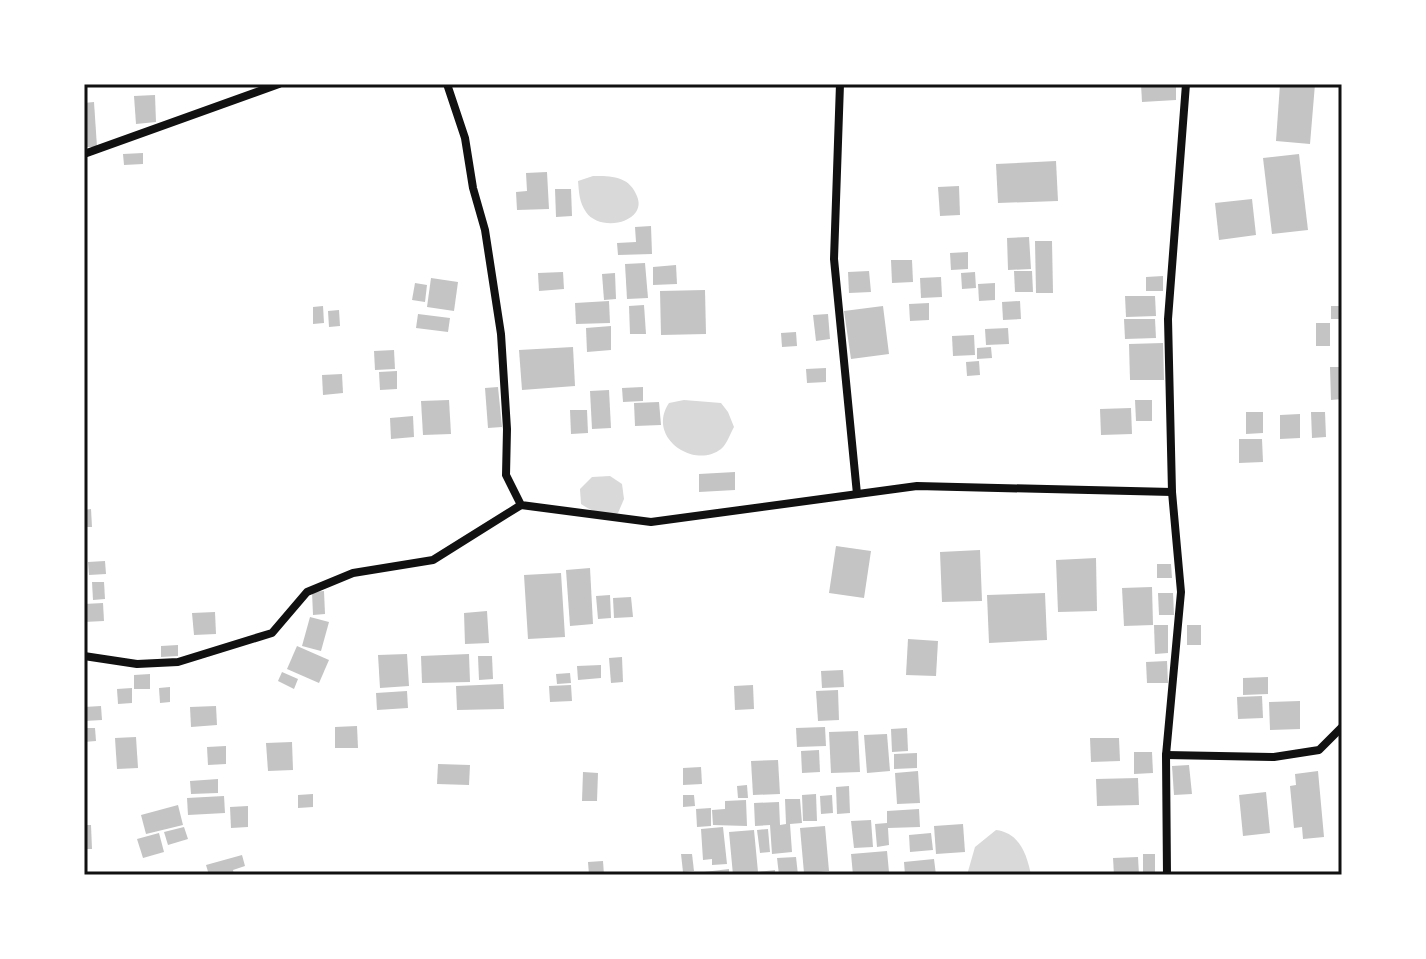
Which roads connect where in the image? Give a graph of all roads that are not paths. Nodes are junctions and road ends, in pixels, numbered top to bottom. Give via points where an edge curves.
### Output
1 (279, 84) edge
2 (447, 84) edge
3 (840, 84) edge
4 (1186, 84) edge
5 (84, 154) edge
6 (1172, 492) junction
7 (857, 494) junction
8 (521, 505) junction
9 (84, 656) edge
10 (1342, 727) edge
11 (1166, 755) junction
12 (1167, 875) edge

1 - 5 street
2 - 8 street via 485,230 501,334 506,475
3 - 7 street via 834,259
4 - 6 street via 1168,319
6 - 7 street via 917,486
6 - 11 street via 1181,592
7 - 8 street via 651,522
8 - 9 street via 433,560 353,573 307,592 272,633 178,662 137,664
10 - 11 street via 1319,750 1274,757
11 - 12 street

